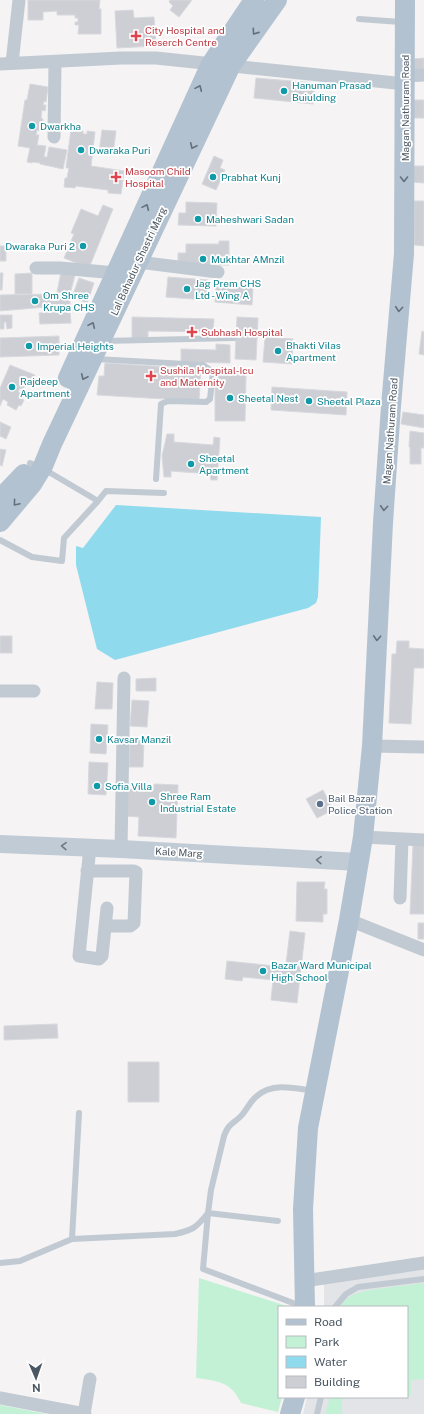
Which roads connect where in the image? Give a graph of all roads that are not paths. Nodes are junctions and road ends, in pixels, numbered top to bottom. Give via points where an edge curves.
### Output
1 (19, 0) edge
2 (254, 0) edge
3 (277, 0) edge
4 (405, 0) edge
5 (359, 19) dead end
6 (405, 22) junction
7 (55, 62) junction
8 (6, 63) edge
9 (211, 64) junction
10 (231, 65) junction
11 (411, 78) edge
12 (54, 137) dead end
13 (138, 262) junction
14 (36, 268) dead end
15 (218, 272) dead end
16 (116, 273) junction
17 (234, 338) dead end
18 (96, 350) junction
19 (36, 465) junction
20 (156, 479) dead end
21 (164, 493) dead end
22 (0, 499) edge
23 (98, 501) junction
24 (0, 522) edge
25 (0, 540) edge
26 (124, 678) dead end
27 (0, 691) edge
28 (34, 691) dead end
29 (372, 746) junction
30 (424, 747) edge
31 (363, 837) junction
32 (402, 839) junction
33 (424, 840) edge
34 (0, 844) edge
35 (90, 847) junction
36 (125, 849) junction
37 (358, 862) junction
38 (87, 871) junction
39 (128, 871) junction
40 (400, 898) dead end
41 (107, 908) dead end
42 (349, 920) junction
43 (105, 926) junction
44 (424, 950) edge
45 (315, 1091) junction
46 (80, 1113) dead end
47 (208, 1213) junction
48 (278, 1221) dead end
49 (72, 1239) junction
50 (424, 1263) edge
51 (0, 1264) edge
52 (424, 1279) edge
53 (304, 1281) junction
54 (302, 1306) edge
55 (305, 1306) edge
56 (337, 1306) edge
57 (90, 1379) dead end
58 (0, 1398) edge
59 (295, 1398) edge
60 (321, 1398) edge
61 (84, 1414) edge
62 (290, 1414) edge
63 (317, 1414) edge

1 - 8 street
2 - 9 main road, Lal Bahadur Shastri Marg
3 -> 10 main road, Lal Bahadur Shastri Marg
4 - 6 main road, Magan Nathuram Road
5 - 6 lane
6 - 11 main road, Magan Nathuram Road
7 - 8 street
7 - 9 street via 156,58
7 - 12 street
9 - 10 street
16 -> 9 main road, Lal Bahadur Shastri Marg
10 - 11 street
10 -> 13 main road, Lal Bahadur Shastri Marg
11 -> 29 main road, Magan Nathuram Road via 404,254 385,499
13 - 15 street
13 - 18 main road, Lal Bahadur Shastri Marg
14 - 16 street
19 -> 16 main road, Lal Bahadur Shastri Marg
17 - 18 lane
18 -> 19 main road, Lal Bahadur Shastri Marg via 52,444
18 - 20 lane via 204,365 213,372 210,399 206,402 168,401 161,404
19 - 22 main road, Lal Bahadur Shastri Marg
19 - 23 lane
19 -> 24 main road, Lal Bahadur Shastri Marg via 32,484
21 - 23 lane via 106,491
23 - 25 lane via 64,538 62,561 32,557
26 - 36 street
27 - 28 street
29 - 30 street
29 - 31 main road, Magan Nathuram Road
31 - 32 street
31 - 37 main road, Magan Nathuram Road
32 - 33 street
32 - 40 street
35 -> 34 main road, Kale Marg
35 - 36 main road, Kale Marg
35 - 38 street
37 -> 36 main road, Kale Marg
36 - 39 street
37 - 42 main road, Magan Nathuram Road
38 - 39 street
38 - 43 street via 79,956 99,959 102,956
39 - 43 street via 134,871 136,874 134,923 130,926
41 - 43 street
42 - 44 street
42 - 45 main road, Magan Nathuram Road
45 - 47 lane via 284,1086 269,1089 257,1095 245,1112 226,1128
45 - 53 main road, Magan Nathuram Road via 308,1128 303,1209
46 - 49 lane
47 - 48 lane
47 - 49 lane via 199,1225 175,1234
47 - 54 lane via 203,1269
49 - 51 lane via 20,1261
50 - 53 street
52 - 56 lane via 358,1288 346,1294
53 - 55 main road, Magan Nathuram Road
57 - 61 street
58 - 61 street
59 - 62 main road
60 - 63 lane

